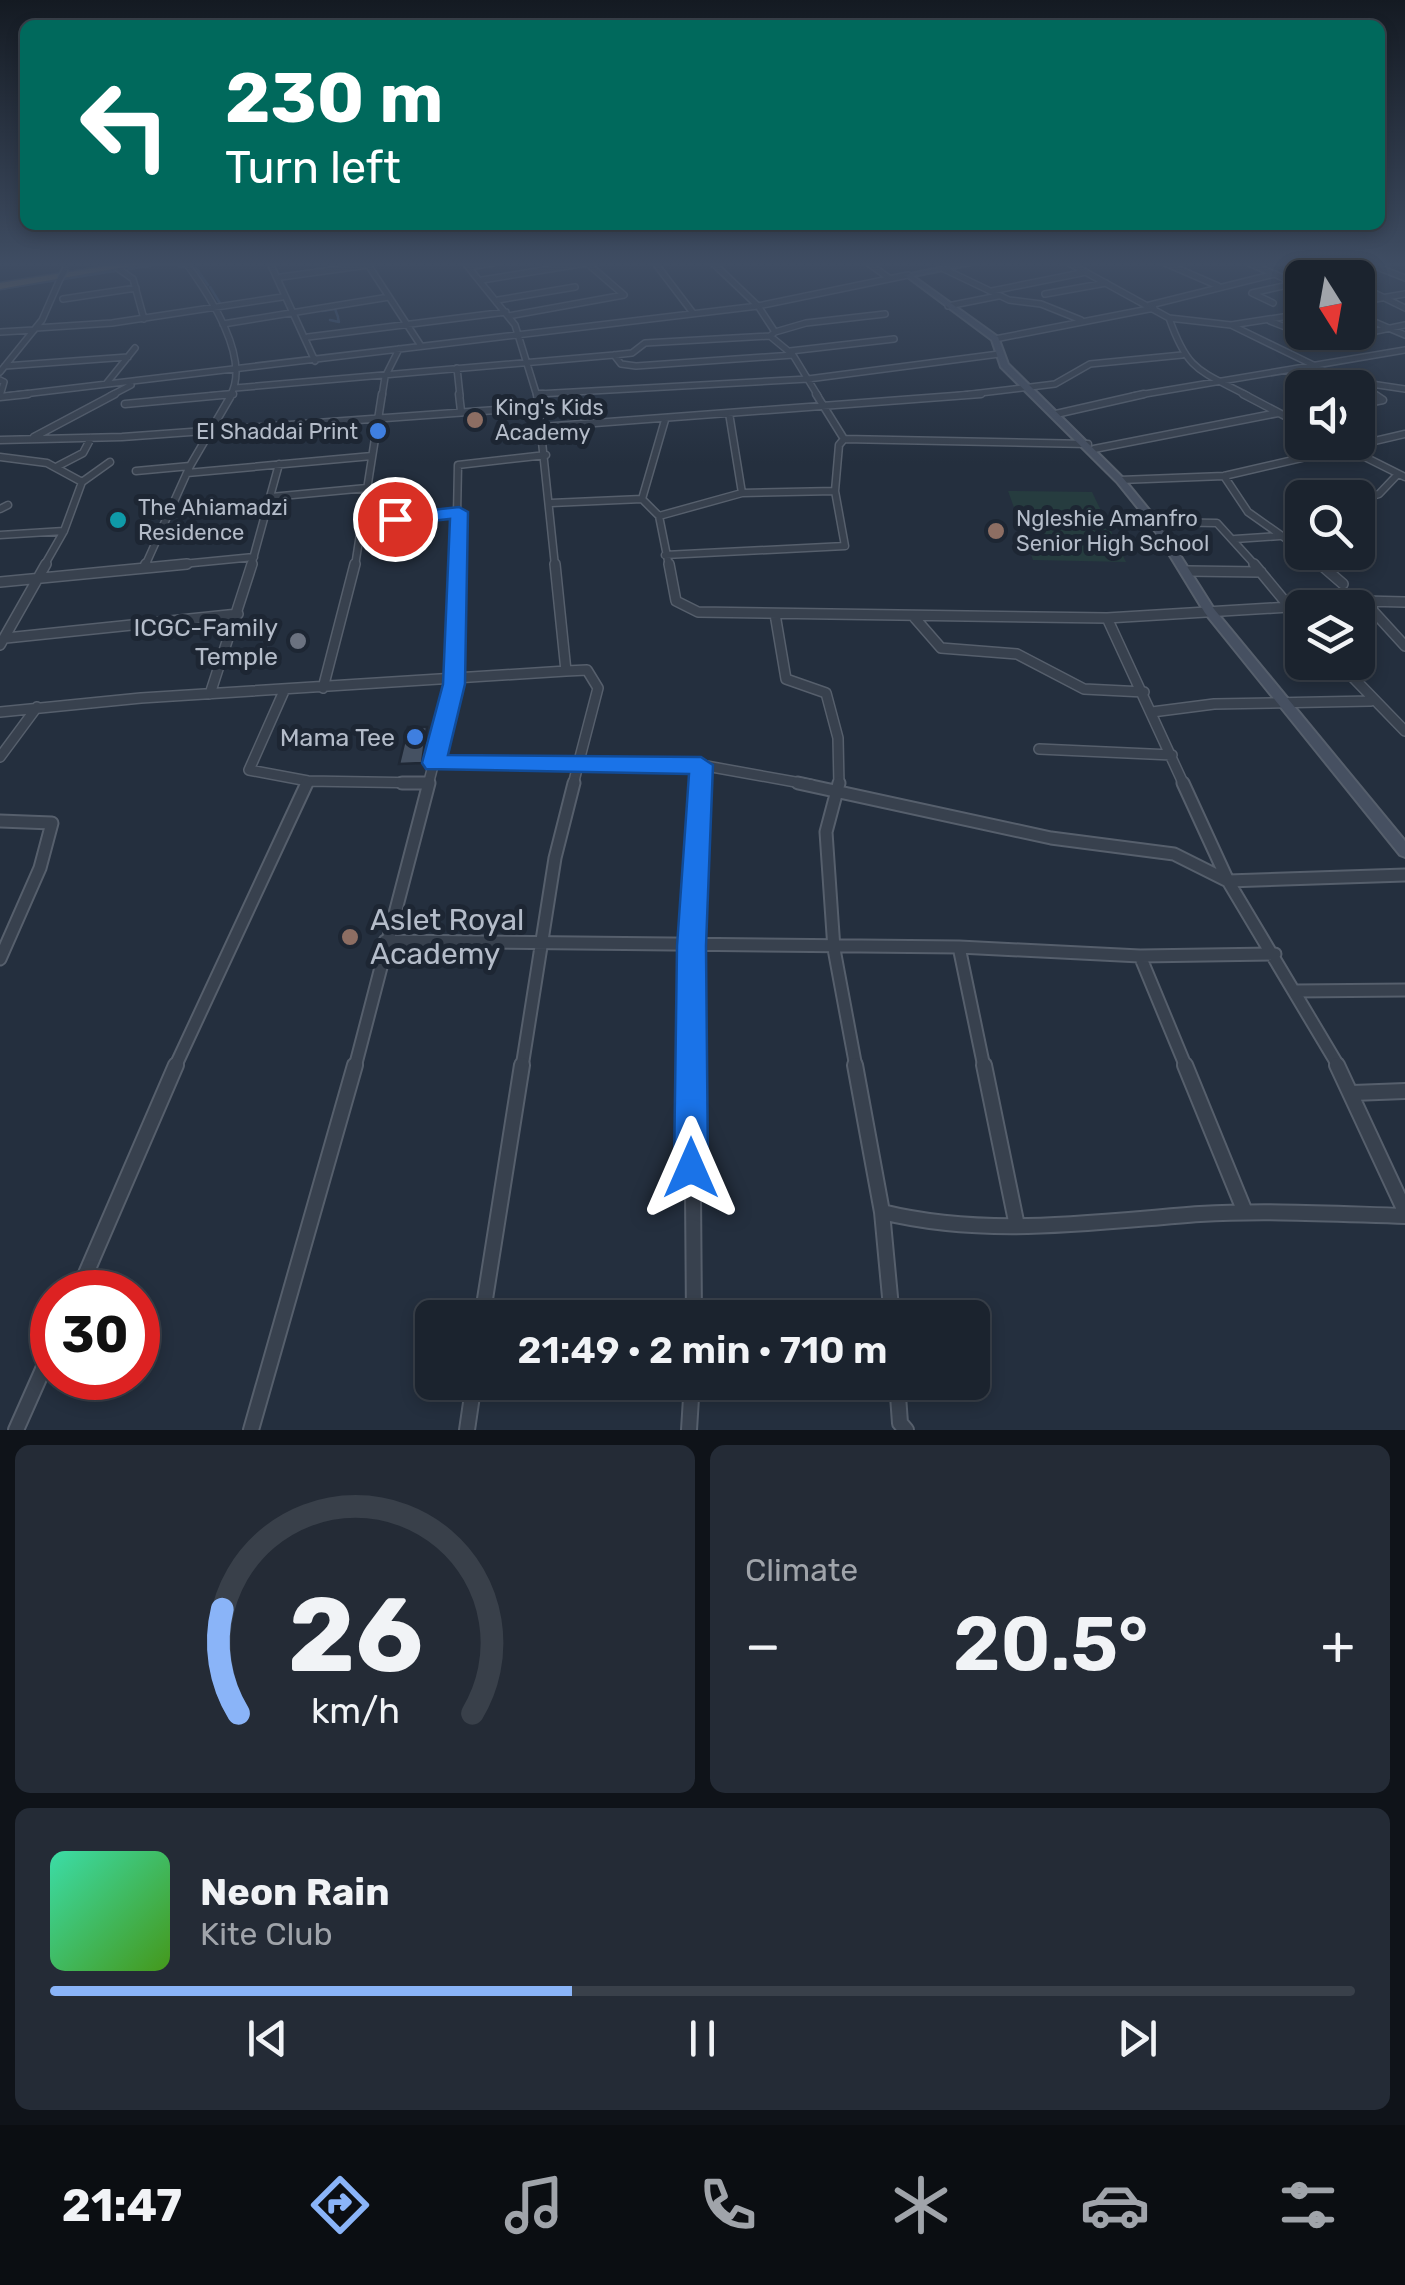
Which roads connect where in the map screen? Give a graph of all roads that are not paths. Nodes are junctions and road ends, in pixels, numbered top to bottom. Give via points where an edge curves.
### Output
1 (35, 329) edge
2 (26, 330) edge
3 (225, 330) edge
4 (304, 330) edge
5 (358, 330) edge
6 (410, 330) edge
7 (513, 330) edge
8 (564, 330) edge
9 (770, 330) edge
10 (785, 330) edge
11 (983, 330) edge
12 (1034, 330) edge
13 (1173, 330) edge
14 (1242, 330) edge
15 (1291, 330) edge
16 (1380, 330) edge
17 (0, 332) edge
18 (772, 334) junction
19 (516, 336) junction
20 (308, 338) junction
21 (995, 338) junction
22 (894, 339) dead end
23 (420, 346) junction
24 (135, 348) dead end
25 (399, 350) junction
26 (1405, 350) edge
27 (791, 353) junction
28 (998, 354) junction
29 (614, 355) junction
30 (1182, 356) junction
31 (128, 357) junction
32 (315, 361) junction
33 (528, 362) junction
34 (1320, 366) junction
35 (457, 368) junction
36 (3, 369) edge
37 (1294, 370) edge
38 (1328, 370) edge
39 (1285, 371) edge
40 (236, 372) junction
41 (386, 377) junction
42 (808, 378) junction
43 (0, 380) edge
44 (1212, 382) junction
45 (1375, 382) edge
46 (134, 383) junction
47 (106, 384) junction
48 (1029, 389) junction
49 (1405, 389) edge
50 (234, 391) junction
51 (537, 394) junction
52 (0, 397) edge
53 (124, 404) dead end
54 (538, 407) junction
55 (823, 409) junction
56 (461, 412) junction
57 (730, 413) junction
58 (1278, 413) junction
59 (1056, 414) junction
60 (1285, 416) edge
61 (379, 417) junction
62 (665, 420) junction
63 (542, 427) junction
64 (211, 431) junction
65 (1405, 434) edge
66 (32, 438) junction
67 (91, 438) junction
68 (844, 438) junction
69 (0, 440) edge
70 (1375, 440) edge
71 (1092, 447) junction
72 (546, 455) junction
73 (372, 456) junction
74 (0, 457) edge
75 (1290, 460) edge
76 (1368, 460) edge
77 (110, 462) dead end
78 (279, 464) junction
79 (58, 466) junction
80 (188, 470) junction
81 (136, 471) dead end
82 (1403, 473) edge
83 (1224, 476) junction
84 (1120, 480) junction
85 (82, 482) junction
86 (366, 488) junction
87 (835, 491) junction
88 (742, 493) junction
89 (1375, 495) edge
90 (271, 497) junction
91 (642, 499) junction
92 (551, 503) junction
93 (459, 512) junction
94 (659, 516) junction
95 (364, 522) junction
96 (1154, 522) junction
97 (64, 531) junction
98 (0, 535) edge
99 (1280, 536) junction
100 (1234, 539) junction
101 (1285, 539) edge
102 (664, 556) junction
103 (254, 557) junction
104 (144, 568) junction
105 (1326, 570) edge
106 (1187, 571) junction
107 (1261, 572) junction
108 (38, 578) junction
109 (0, 582) edge
110 (1343, 584) dead end
111 (1285, 602) edge
112 (1405, 602) edge
113 (1285, 607) edge
114 (1210, 611) junction
115 (238, 614) junction
116 (775, 614) junction
117 (914, 616) junction
118 (1106, 618) junction
119 (3, 642) edge
120 (1405, 646) edge
121 (566, 671) junction
122 (1353, 680) edge
123 (454, 684) junction
124 (323, 688) junction
125 (284, 692) junction
126 (1144, 692) junction
127 (210, 694) junction
128 (1371, 701) junction
129 (1282, 702) junction
130 (36, 707) junction
131 (0, 712) edge
132 (1152, 712) junction
133 (1404, 729) edge
134 (1039, 750) dead end
135 (1172, 755) junction
136 (0, 757) edge
137 (579, 761) junction
138 (434, 763) junction
139 (701, 765) junction
140 (308, 781) junction
141 (426, 783) junction
142 (839, 790) junction
143 (0, 821) edge
144 (1405, 851) edge
145 (1405, 874) edge
146 (1228, 881) junction
147 (385, 941) junction
148 (545, 944) junction
149 (691, 946) junction
150 (960, 946) junction
151 (834, 949) junction
152 (1276, 954) junction
153 (1140, 956) junction
154 (0, 959) edge
155 (1405, 990) edge
156 (1295, 991) junction
157 (1405, 1091) edge
158 (1353, 1094) junction
159 (882, 1212) junction
160 (1245, 1212) junction
161 (1405, 1214) edge
162 (1017, 1226) junction
163 (88, 1270) edge
164 (485, 1300) edge
165 (694, 1300) edge
166 (890, 1300) edge
167 (30, 1398) edge
168 (471, 1400) edge
169 (691, 1400) edge
170 (898, 1400) edge
171 (16, 1430) edge
172 (251, 1430) edge
173 (467, 1430) edge
174 (689, 1430) edge
175 (906, 1430) edge

1 - 36 street
2 - 17 street
3 - 40 street
4 - 20 street
5 - 20 street
6 - 23 street
7 - 19 street
8 - 19 street
9 - 18 street
10 - 18 street
11 - 21 street
12 - 21 street
13 - 30 street
14 - 34 street
15 - 16 street via 1324,342
18 - 27 street
18 - 29 street via 645,344
19 - 23 street
19 - 33 street
20 - 32 street
21 - 28 street
22 - 27 street
23 - 25 street
24 - 31 street
25 - 32 street
25 - 41 street
26 - 34 street
27 - 29 street via 636,366
27 - 42 street
28 - 42 street
28 - 48 street
29 - 33 street
30 - 44 street
30 - 48 street via 1090,364 1055,384
31 - 36 street
31 - 47 street
32 - 40 street
33 - 35 street
33 - 51 street
34 - 37 street
34 - 38 street
35 - 41 street
35 - 56 street
39 - 44 street
40 - 46 street
40 - 50 street
41 - 50 street
41 - 61 street
42 - 51 street
42 - 55 street
43 - 52 street
44 - 58 street
44 - 59 street
45 - 49 street
46 - 47 street
46 - 66 street
47 - 52 street
48 - 55 street
48 - 59 street
50 - 53 street
50 - 64 street
51 - 54 street
54 - 56 street
54 - 63 street
55 - 57 street
55 - 68 street
56 - 61 street
57 - 62 street
57 - 88 street
58 - 60 street
58 - 71 street
59 - 71 street
61 - 64 street
61 - 73 street
62 - 63 street
62 - 91 street
63 - 72 street
64 - 67 street
64 - 80 street
65 - 70 street
66 - 67 street
66 - 69 street
67 - 79 street via 83,453
68 - 71 street
68 - 87 street
71 - 84 street
72 - 92 street
72 - 93 street via 458,465
73 - 78 street
73 - 86 street
74 - 79 street
75 - 83 street
76 - 82 street
77 - 85 street
78 - 80 street
78 - 90 street
79 - 85 street
80 - 81 street
80 - 104 street
82 - 89 street
83 - 84 street
83 - 99 street via 1248,512
84 - 96 street
85 - 97 street
86 - 90 street
86 - 95 street
87 - 88 street
87 - 102 street via 846,546
88 - 94 street
90 - 103 street
91 - 92 street
91 - 94 street
92 - 121 street
93 - 95 street
93 - 123 street
94 - 102 street
95 - 124 street
96 - 100 street via 1217,523
96 - 106 street
97 - 98 street
97 - 108 street
99 - 100 street
99 - 101 street
100 - 107 street
102 - 116 street via 669,585 684,606
103 - 104 street
103 - 115 street
104 - 108 street
105 - 110 street
106 - 107 street
106 - 114 street
107 - 111 street
108 - 109 street
108 - 119 street
112 - 120 street via 1364,601
113 - 114 street
114 - 118 street
114 - 129 street
115 - 119 street
115 - 127 street
116 - 117 street
116 - 142 street via 786,679 826,693 830,703
117 - 118 street
117 - 126 street via 940,648 1017,654 1084,689
118 - 126 street
121 - 123 street
121 - 137 street via 587,670 598,688
122 - 128 street
123 - 124 street
123 - 138 street
124 - 125 street
125 - 127 street
125 - 140 street via 249,770
126 - 132 street
127 - 130 street
128 - 129 street
128 - 133 street
129 - 132 street
129 - 144 street
130 - 131 street
130 - 136 street
132 - 135 street
134 - 135 street
135 - 146 street
137 - 138 street
137 - 139 street
137 - 148 street via 555,858
138 - 141 street
139 - 142 street
139 - 149 street
140 - 141 street
140 - 163 street
141 - 147 street
142 - 146 street via 1051,838 1174,854
142 - 151 street via 826,832
143 - 154 street via 52,823
145 - 146 street
146 - 152 street
147 - 148 street
147 - 172 street
148 - 149 street
148 - 164 street
149 - 151 street
149 - 165 street
150 - 151 street
150 - 153 street
150 - 162 street
151 - 159 street
152 - 153 street
152 - 156 street
153 - 160 street
155 - 156 street
156 - 158 street
157 - 158 street
158 - 161 street
159 - 162 street via 940,1224
159 - 166 street
160 - 161 street
160 - 162 street
167 - 171 street
168 - 173 street
169 - 174 street
170 - 175 street

